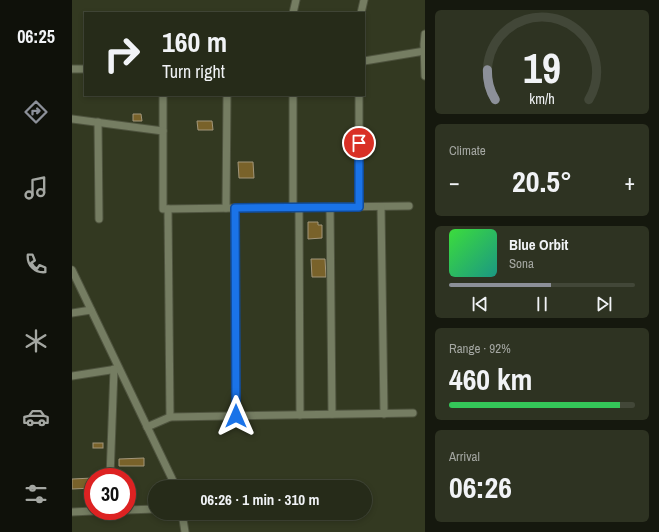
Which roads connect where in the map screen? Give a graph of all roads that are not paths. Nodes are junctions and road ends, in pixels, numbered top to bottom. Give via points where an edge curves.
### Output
1 (296, 0) edge
2 (364, 0) edge
3 (294, 12) edge
4 (361, 12) edge
5 (425, 34) edge
6 (424, 51) edge
7 (365, 62) edge
8 (72, 69) edge
9 (84, 69) edge
10 (425, 76) edge
11 (163, 96) edge
12 (227, 96) edge
13 (293, 96) edge
14 (359, 96) edge
15 (72, 119) edge
16 (98, 122) junction
17 (163, 131) junction
18 (381, 206) junction
19 (409, 206) dead end
20 (330, 207) junction
21 (359, 207) junction
22 (226, 208) junction
23 (235, 208) junction
24 (296, 208) junction
25 (168, 209) junction
26 (99, 219) dead end
27 (72, 270) edge
28 (91, 310) junction
29 (72, 313) edge
30 (117, 369) junction
31 (72, 376) edge
32 (413, 413) dead end
33 (332, 414) junction
34 (384, 414) junction
35 (300, 415) junction
36 (236, 416) junction
37 (170, 417) junction
38 (147, 427) junction
39 (111, 468) edge
40 (173, 480) edge
41 (148, 509) edge
42 (136, 510) edge
43 (84, 511) edge
44 (72, 512) edge
45 (183, 520) edge
46 (185, 532) edge

1 - 3 street
2 - 4 street
5 - 6 street
6 - 7 street
6 - 10 street
8 - 9 street
11 - 17 street
12 - 22 street
13 - 24 street
14 - 21 street
15 - 16 street
16 - 17 street
16 - 26 street
17 - 25 street via 163,209
18 - 19 street
18 - 21 street
18 - 34 street
20 - 21 street
20 - 24 street
20 - 33 street
22 - 23 street
22 - 25 street
23 - 24 street
23 - 36 street
24 - 35 street
25 - 37 street
27 - 28 street
28 - 29 street
28 - 30 street
30 - 31 street
30 - 38 street
30 - 39 street
32 - 34 street
33 - 34 street
33 - 35 street
35 - 36 street
36 - 37 street
37 - 38 street
38 - 40 street
41 - 42 street
43 - 44 street
45 - 46 street

